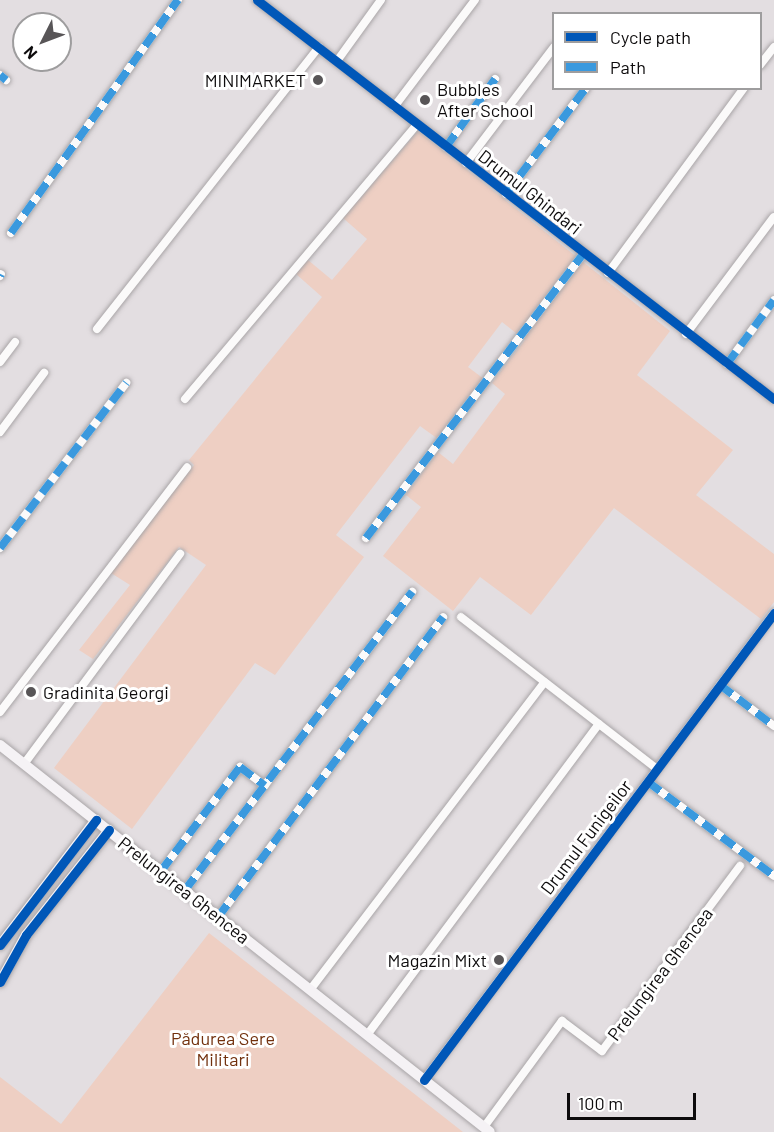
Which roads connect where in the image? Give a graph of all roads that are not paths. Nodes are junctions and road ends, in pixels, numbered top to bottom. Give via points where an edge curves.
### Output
1 (178, 0) edge
2 (257, 0) edge
3 (381, 0) edge
4 (475, 0) edge
5 (271, 4) edge
6 (319, 47) junction
7 (774, 47) edge
8 (552, 50) edge
9 (337, 61) junction
10 (762, 62) edge
11 (495, 80) dead end
12 (584, 90) edge
13 (743, 90) edge
14 (394, 107) junction
15 (417, 124) junction
16 (446, 147) junction
17 (466, 163) junction
18 (506, 194) junction
19 (774, 217) edge
20 (11, 233) dead end
21 (583, 254) junction
22 (608, 273) junction
23 (774, 300) edge
24 (97, 329) dead end
25 (686, 334) junction
26 (15, 342) dead end
27 (0, 362) edge
28 (727, 364) junction
29 (44, 373) dead end
30 (126, 383) dead end
31 (185, 399) dead end
32 (774, 399) edge
33 (0, 432) edge
34 (187, 467) dead end
35 (366, 538) dead end
36 (0, 548) edge
37 (180, 554) dead end
38 (412, 592) dead end
39 (774, 613) edge
40 (443, 617) dead end
41 (461, 617) dead end
42 (545, 682) junction
43 (720, 685) junction
44 (0, 712) edge
45 (599, 724) junction
46 (773, 724) edge
47 (0, 745) edge
48 (24, 764) junction
49 (657, 769) junction
50 (648, 782) junction
51 (265, 786) junction
52 (96, 820) junction
53 (109, 830) junction
54 (740, 866) dead end
55 (160, 871) junction
56 (774, 876) edge
57 (185, 891) junction
58 (218, 917) junction
59 (0, 945) edge
60 (0, 982) edge
61 (310, 990) junction
62 (367, 1035) junction
63 (424, 1080) junction
64 (487, 1130) edge

1 - 20 street
2 - 5 street, Drumul Ghindari
3 - 9 street
4 - 14 street
5 - 6 street, Drumul Ghindari
6 - 9 street, Drumul Ghindari
6 - 24 street
7 - 10 street
8 - 17 street, Drumul Ghindari
9 - 14 street, Drumul Ghindari
11 - 16 street
12 - 18 street
13 - 22 street
14 - 15 street, Drumul Ghindari
15 - 16 street, Drumul Ghindari
15 - 31 street
16 - 17 street, Drumul Ghindari
17 - 18 street, Drumul Ghindari
18 - 21 street, Drumul Ghindari
19 - 25 street
21 - 22 street, Drumul Ghindari
21 - 35 street
22 - 25 street, Drumul Ghindari
23 - 28 street
25 - 28 street, Drumul Ghindari
26 - 27 street
28 - 32 street, Drumul Ghindari
29 - 33 street
30 - 36 street
34 - 44 street
37 - 48 street
38 - 51 street
39 - 43 street, Drumul Funigeilor
40 - 58 street
41 - 42 street
42 - 45 street
42 - 61 street
43 - 46 street
43 - 49 street, Drumul Funigeilor
45 - 49 street
45 - 62 street
47 - 48 main road, Prelungirea Ghencea
48 - 52 main road, Prelungirea Ghencea
49 - 50 street, Drumul Funigeilor
50 - 56 street
50 - 63 street, Drumul Funigeilor
51 - 55 street via 240,767
51 - 57 street
52 - 53 main road, Prelungirea Ghencea
52 - 59 main road
53 - 55 main road, Prelungirea Ghencea
53 - 60 main road via 26,935
54 - 64 street, Prelungirea Ghencea via 602,1051 562,1021
55 - 57 main road, Prelungirea Ghencea
57 - 58 main road, Prelungirea Ghencea
58 - 61 main road, Prelungirea Ghencea
61 - 62 main road, Prelungirea Ghencea
62 - 63 main road, Prelungirea Ghencea
63 - 64 main road, Prelungirea Ghencea

